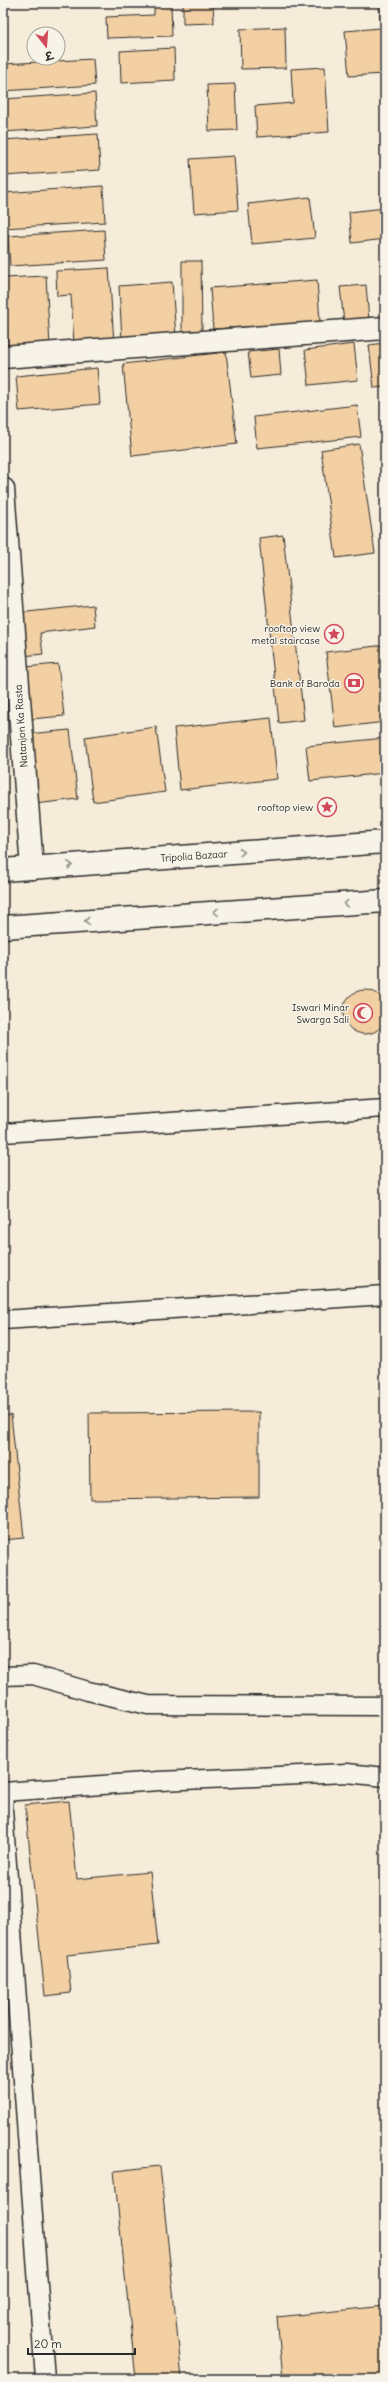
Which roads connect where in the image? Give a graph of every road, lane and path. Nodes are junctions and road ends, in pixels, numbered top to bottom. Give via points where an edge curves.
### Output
1 (385, 328) edge
2 (3, 357) edge
3 (3, 489) edge
4 (385, 842) edge
5 (32, 868) junction
6 (3, 870) edge
7 (385, 901) edge
8 (3, 927) edge
9 (385, 1108) edge
10 (3, 1133) edge
11 (385, 1295) edge
12 (3, 1320) edge
13 (3, 1676) edge
14 (385, 1706) edge
15 (385, 1777) edge
16 (3, 1792) edge
17 (45, 2379) edge

1 - 2 main road
3 - 5 main road, Natanjon Ka Rasta
5 -> 4 main road, Tripolia Bazaar
5 - 6 main road, Tripolia Bazaar
7 -> 8 main road
9 - 10 lane
11 - 12 lane
13 - 14 lane via 33,1675 88,1691 148,1704
15 - 16 lane via 348,1773 159,1781
16 - 17 lane

